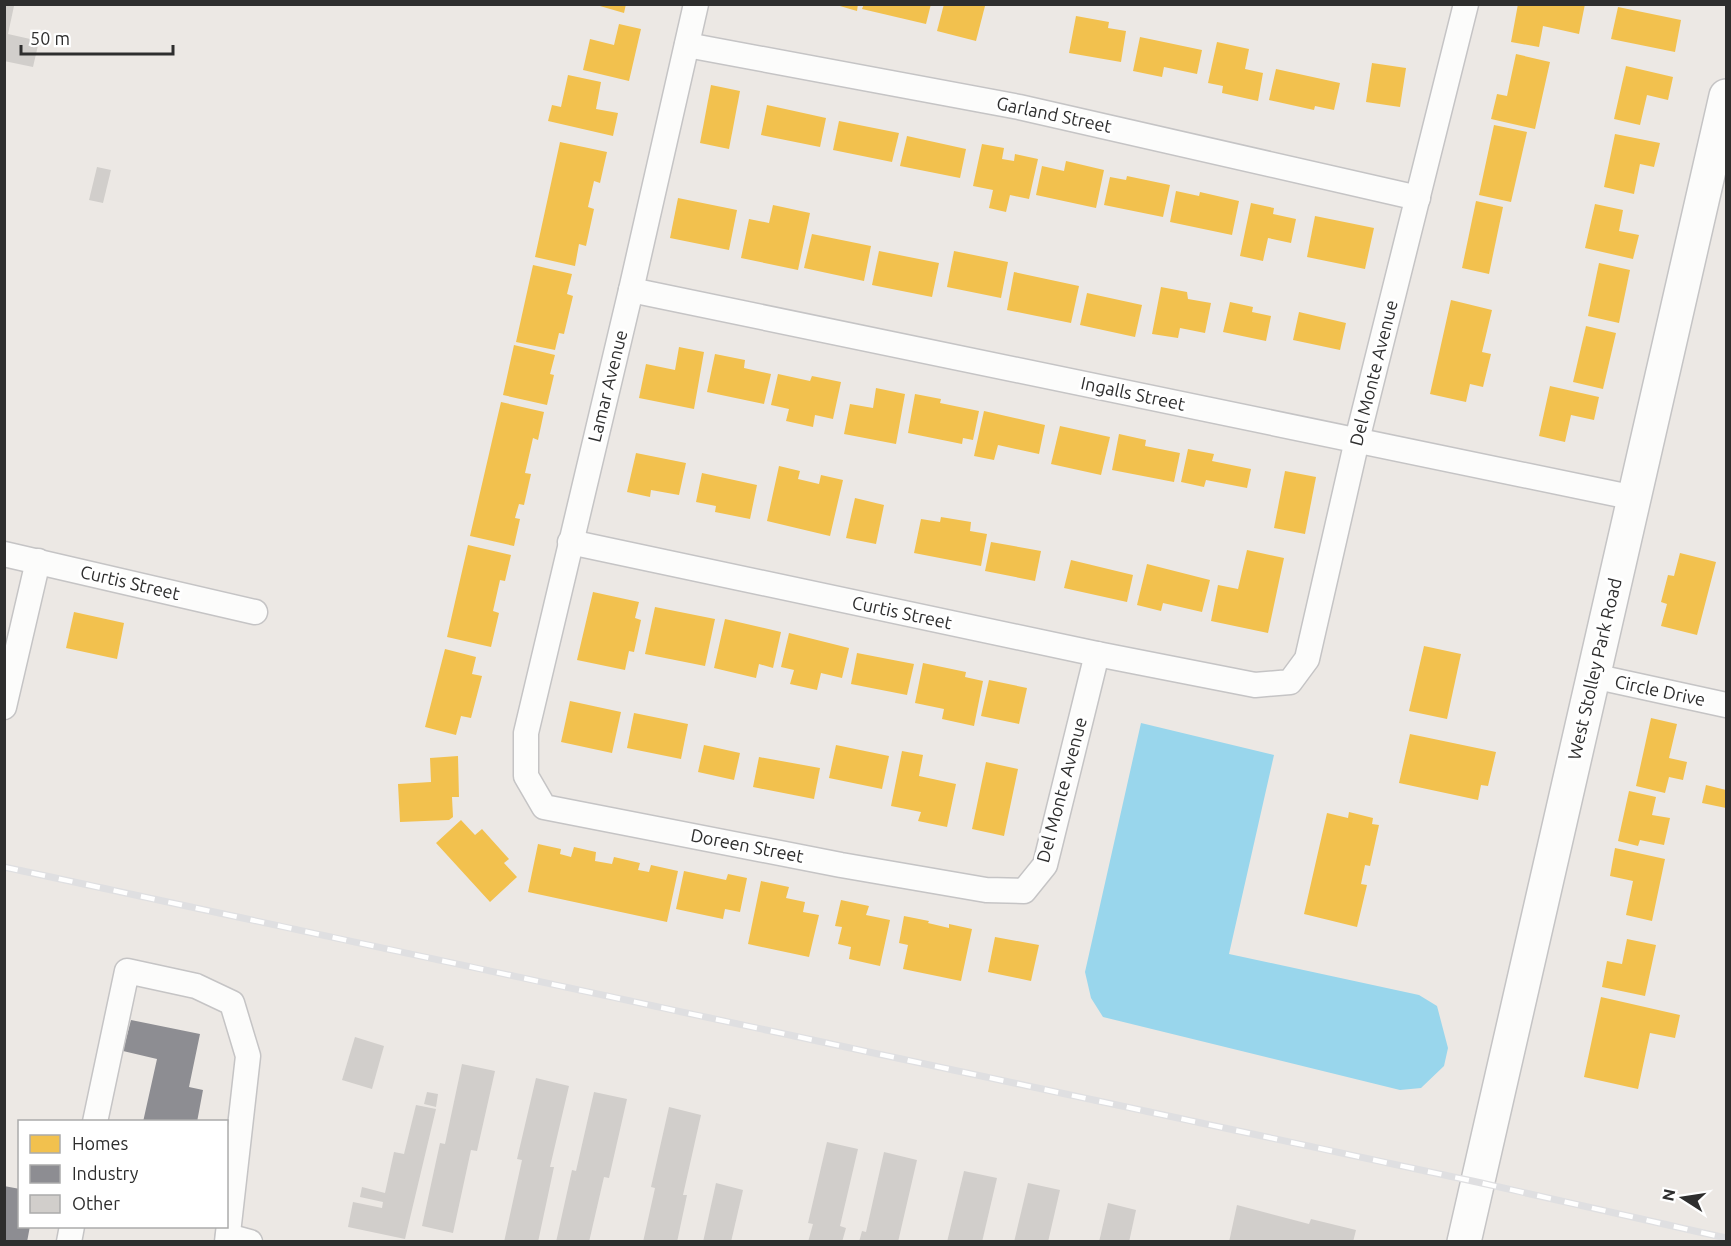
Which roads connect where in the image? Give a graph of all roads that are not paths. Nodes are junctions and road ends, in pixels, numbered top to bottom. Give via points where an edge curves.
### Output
1 (696, 4) edge
2 (1466, 4) edge
3 (687, 45) junction
4 (1726, 96) edge
5 (1418, 198) junction
6 (631, 290) junction
7 (1358, 440) junction
8 (1635, 498) junction
9 (570, 542) junction
10 (4, 554) edge
11 (38, 561) junction
12 (255, 612) dead end
13 (1097, 654) junction
14 (1593, 676) junction
15 (1234, 681) joint
16 (1726, 705) edge
17 (4, 707) edge
18 (526, 768) joint
19 (993, 890) joint
20 (95, 1120) edge
21 (235, 1240) edge
22 (1464, 1242) edge

1 - 3 street, Lamar Avenue
2 - 5 street, Del Monte Avenue
3 - 5 street, Garland Street via 1019,107
3 - 6 street, Lamar Avenue
4 - 8 main road, West Stolley Park Road
5 - 7 street, Del Monte Avenue
6 - 7 street, Ingalls Street
6 - 9 street, Lamar Avenue
7 - 8 street, Ingalls Street
7 - 15 street, Del Monte Avenue via 1307,659 1290,682 1255,686
8 - 14 main road, West Stolley Park Road
9 - 13 street, Curtis Street
9 - 18 street, Lamar Avenue via 526,733
10 - 11 street, Curtis Street
11 - 12 street, Curtis Street
11 - 17 street
13 - 15 street, Curtis Street
13 - 19 street, Del Monte Avenue via 1045,865 1024,891
14 - 16 street, Circle Drive
14 - 22 main road, West Stolley Park Road
18 - 19 street, Doreen Street via 526,776 544,807 841,865
20 - 21 street via 127,971 196,986 232,1004 248,1056

